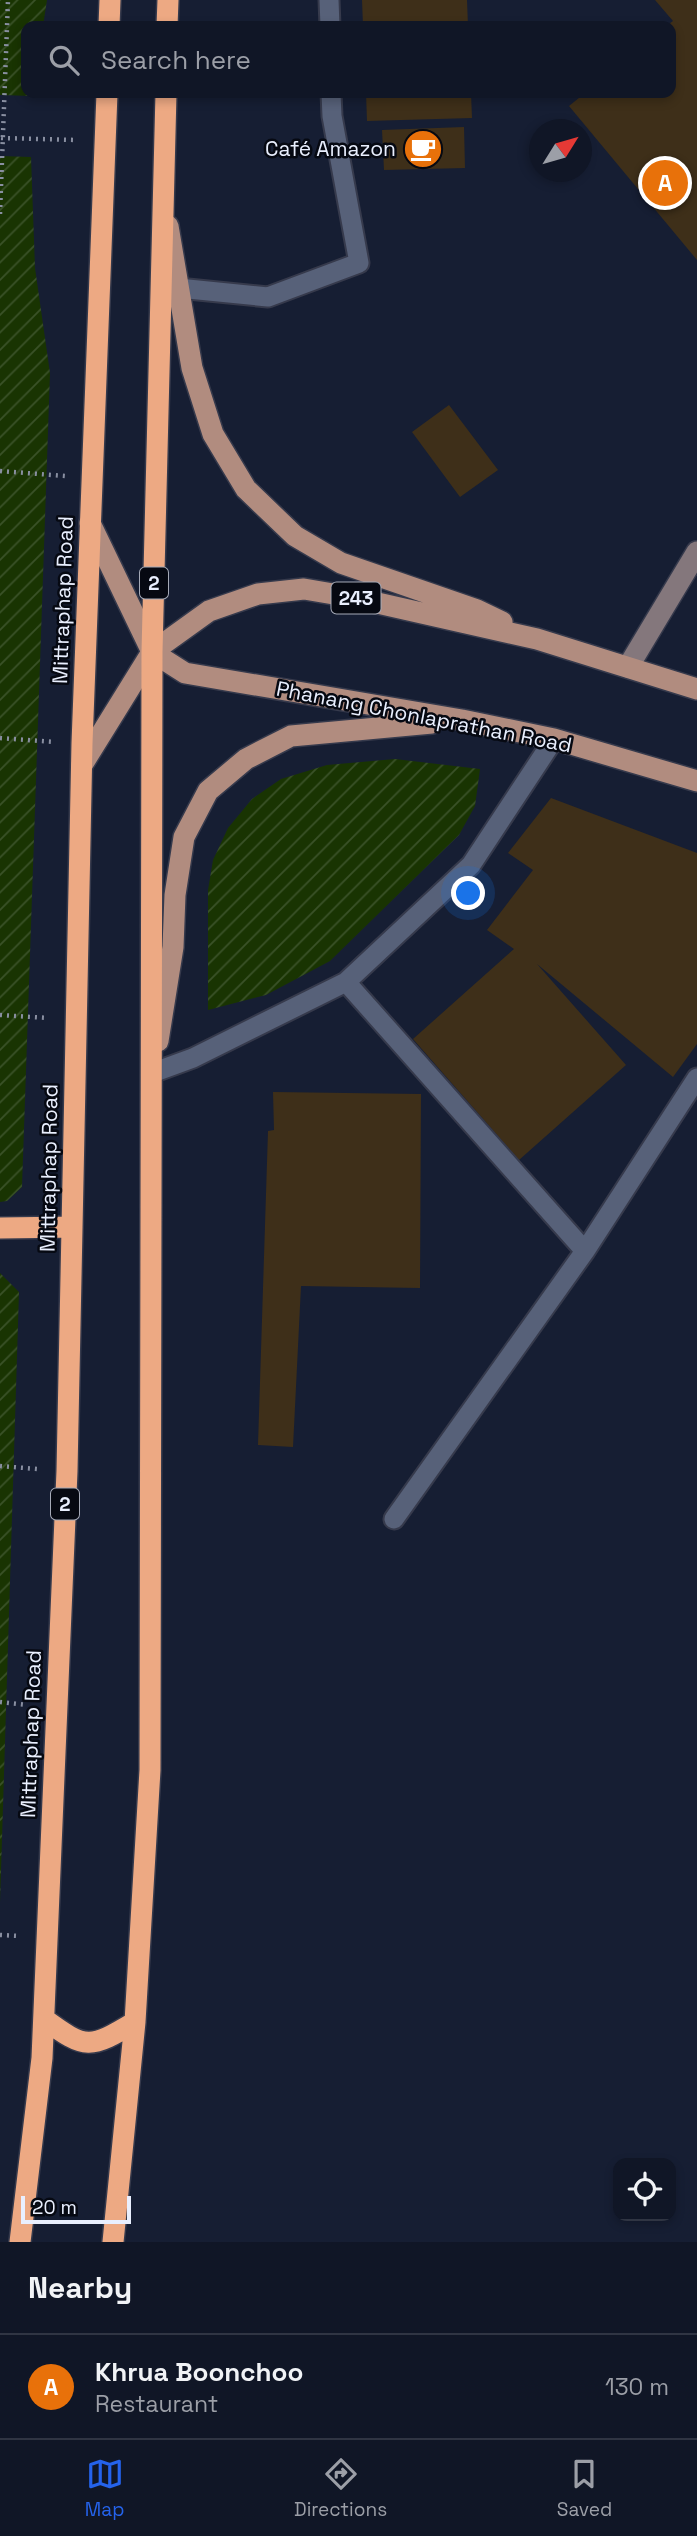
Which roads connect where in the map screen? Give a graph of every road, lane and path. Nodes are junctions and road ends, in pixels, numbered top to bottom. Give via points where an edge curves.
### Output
1 (8, 0) edge
2 (110, 0) edge
3 (168, 0) edge
4 (329, 0) edge
5 (109, 21) edge
6 (167, 21) edge
7 (330, 21) edge
8 (107, 98) edge
9 (166, 98) edge
10 (331, 98) edge
11 (1, 138) edge
12 (105, 140) junction
13 (163, 196) junction
14 (0, 214) edge
15 (178, 288) junction
16 (0, 471) edge
17 (92, 478) junction
18 (90, 523) junction
19 (697, 552) edge
20 (537, 639) junction
21 (152, 652) junction
22 (628, 667) junction
23 (697, 689) edge
24 (462, 720) junction
25 (0, 738) edge
26 (554, 739) junction
27 (82, 743) junction
28 (82, 765) junction
29 (697, 781) edge
30 (346, 982) junction
31 (0, 1015) edge
32 (77, 1019) junction
33 (152, 1073) junction
34 (697, 1078) edge
35 (72, 1227) junction
36 (0, 1228) edge
37 (584, 1251) junction
38 (0, 1466) edge
39 (66, 1471) junction
40 (394, 1519) dead end
41 (44, 2019) junction
42 (135, 2022) junction
43 (20, 2242) edge
44 (113, 2242) edge

1 - 11 path
2 - 5 highway
3 - 6 highway
4 - 7 lane
8 - 12 highway, Mittraphap Road / 2
9 - 13 highway, 2
10 - 15 lane via 359,263 268,297
11 - 12 path
11 - 14 path
12 - 17 highway, Mittraphap Road / 2
13 - 15 main road
13 - 21 highway, 2
15 - 20 main road via 192,368 213,434 246,489 295,536 341,562 477,610
16 - 17 path
17 - 18 highway, Mittraphap Road / 2
18 - 21 main road
18 - 27 highway, Mittraphap Road / 2
19 - 22 street
20 - 21 main road, 243 via 304,589 258,594 209,611
20 - 22 main road, 243
21 - 24 main road, Phanang Chonlaprathan Road via 185,673
21 - 28 main road, 243
21 - 33 highway, 2
22 - 23 main road, 243
24 - 26 main road, Phanang Chonlaprathan Road
24 - 33 main road via 291,736 246,759 208,792 184,837 173,947
25 - 27 path
26 - 29 main road, Phanang Chonlaprathan Road
26 - 30 lane via 471,865
27 - 28 highway, Mittraphap Road / 2
28 - 32 highway, Mittraphap Road / 2
30 - 33 lane via 193,1058
30 - 37 lane
31 - 32 path
32 - 35 highway, Mittraphap Road / 2
33 - 42 highway, 2 via 150,1770
34 - 37 lane
35 - 36 highway
35 - 39 highway, Mittraphap Road / 2
37 - 40 lane
38 - 39 path
39 - 41 highway, Mittraphap Road / 2
41 - 42 highway via 74,2041 103,2042
41 - 43 highway, Mittraphap Road / 2
42 - 44 highway, 2

